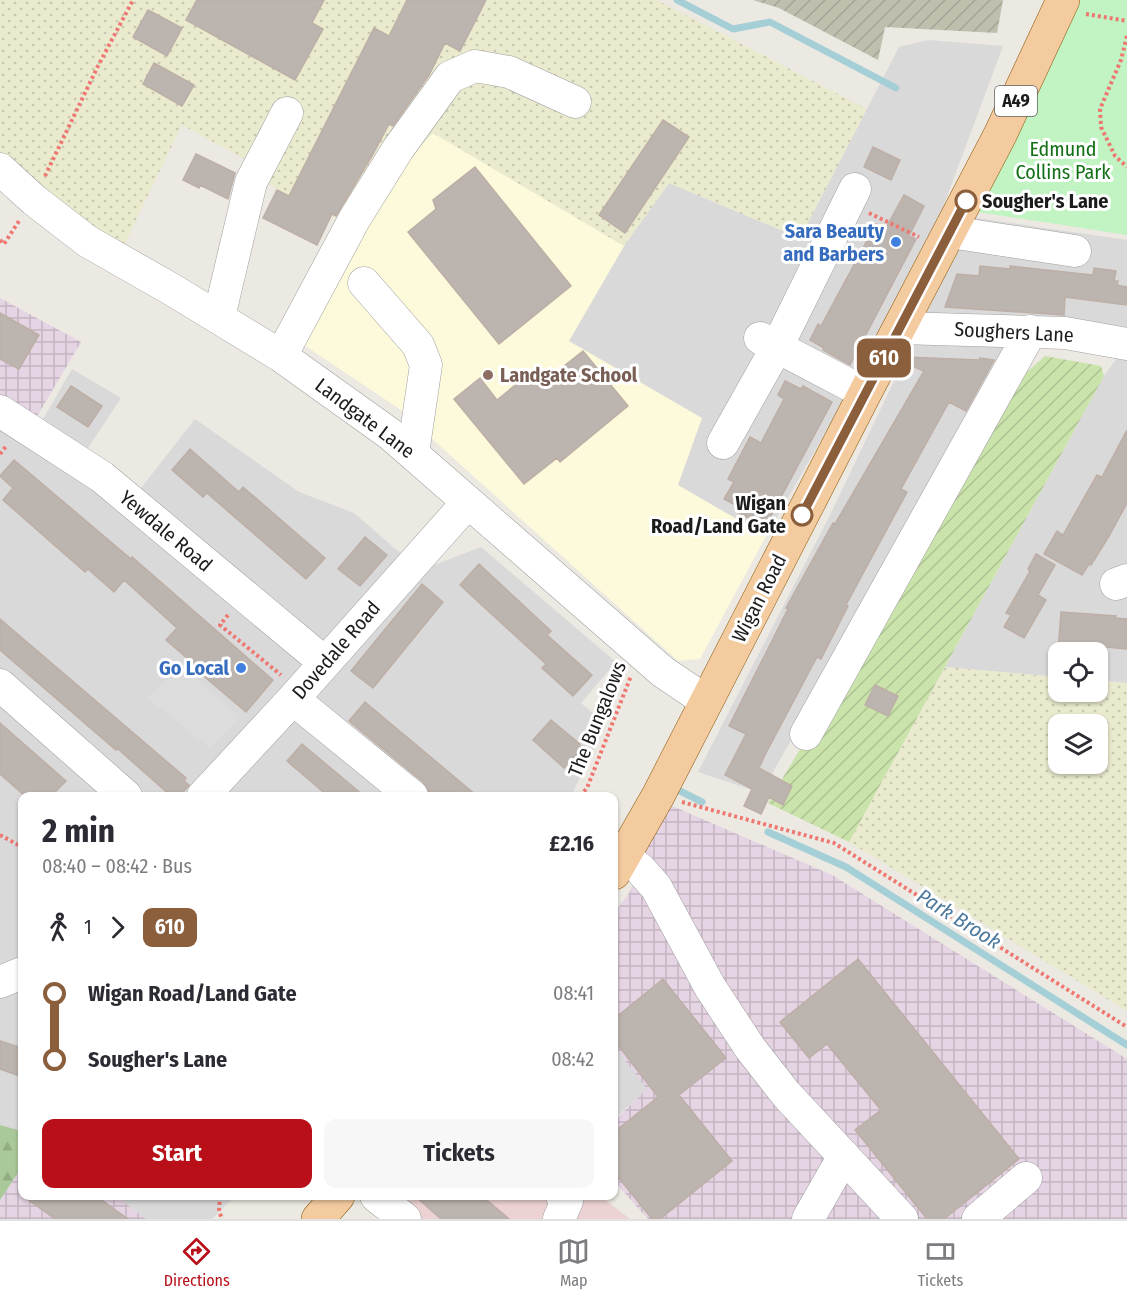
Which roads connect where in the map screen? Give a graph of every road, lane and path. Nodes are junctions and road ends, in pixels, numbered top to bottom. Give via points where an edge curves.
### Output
1 (133, 0) edge
2 (1061, 4) edge
3 (1127, 21) edge
4 (1127, 36) edge
5 (575, 102) dead end
6 (287, 112) dead end
7 (1127, 167) edge
8 (0, 169) edge
9 (852, 196) joint
10 (34, 200) junction
11 (946, 240) junction
12 (1, 243) edge
13 (1075, 250) dead end
14 (364, 283) dead end
15 (219, 317) junction
16 (901, 328) junction
17 (1031, 331) junction
18 (769, 342) junction
19 (1127, 344) edge
20 (282, 356) junction
21 (865, 393) junction
22 (0, 411) edge
23 (723, 443) dead end
24 (413, 453) junction
25 (468, 502) junction
26 (220, 625) dead end
27 (641, 652) junction
28 (324, 663) junction
29 (0, 685) edge
30 (296, 695) junction
31 (706, 700) junction
32 (806, 734) dead end
33 (121, 792) edge
34 (205, 792) edge
35 (407, 792) edge
36 (584, 792) edge
37 (658, 796) junction
38 (0, 835) edge
39 (18, 845) edge
40 (619, 864) edge
41 (18, 975) edge
42 (0, 982) edge
43 (1127, 1027) edge
44 (844, 1156) junction
45 (1026, 1178) dead end
46 (220, 1200) edge
47 (335, 1200) edge
48 (381, 1200) edge
49 (566, 1200) edge
50 (222, 1219) edge
51 (318, 1219) edge
52 (405, 1219) edge
53 (559, 1219) edge
54 (808, 1219) edge
55 (902, 1219) edge
56 (978, 1219) edge

1 - 10 path
2 - 3 path
2 - 11 main road, Wigan Road / A49
4 - 7 path via 1100,109 1101,127 1115,156
5 - 20 street via 509,72 475,66 450,77 355,218
6 - 15 street via 251,182
8 - 10 street, Landgate Lane
9 - 11 path
9 - 18 street
10 - 12 path
10 - 15 street, Landgate Lane via 87,241
11 - 13 street
11 - 16 main road, Wigan Road / A49
14 - 24 street via 418,345 426,365
15 - 20 street, Landgate Lane
16 - 17 street, Soughers Lane
16 - 21 main road, Wigan Road / A49
17 - 19 street, Soughers Lane
17 - 32 street
18 - 21 street
18 - 23 street
20 - 24 street, Landgate Lane
21 - 31 main road, Wigan Road / A49
22 - 28 street, Yewdale Road via 102,477
24 - 25 street, Landgate Lane
25 - 27 street, Landgate Lane
25 - 28 street, Dovedale Road
26 - 30 path
27 - 31 street, Landgate Lane via 675,681
27 - 36 path, The Bungalows
28 - 30 street, Dovedale Road
29 - 33 street
30 - 34 street, Dovedale Road via 227,750
30 - 35 street
31 - 37 main road, Wigan Road / A49
37 - 40 main road, Wigan Road / A49
37 - 43 path via 834,843
38 - 39 path
40 - 44 street via 640,869 656,887 710,987 750,1048 786,1094
41 - 42 street
44 - 54 street
44 - 55 street
45 - 56 street
46 - 50 path
47 - 51 main road
48 - 52 street
49 - 53 street

